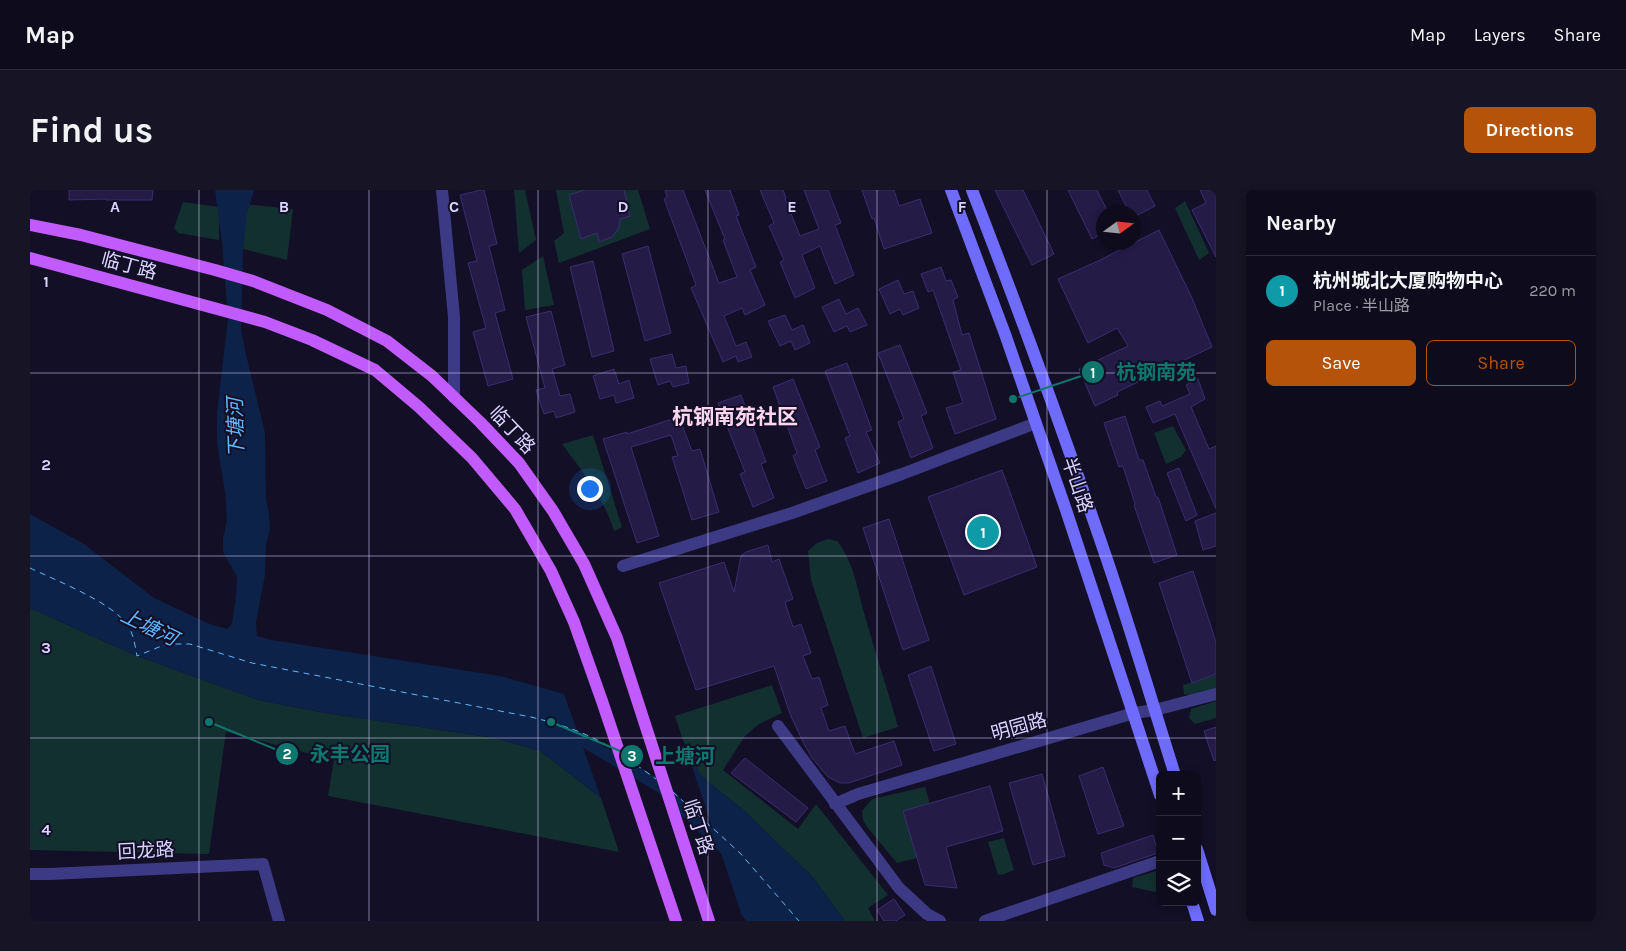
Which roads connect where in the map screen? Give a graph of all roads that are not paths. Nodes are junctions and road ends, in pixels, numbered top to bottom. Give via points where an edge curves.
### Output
1 (442, 190) edge
2 (951, 190) edge
3 (972, 190) edge
4 (30, 225) edge
5 (30, 258) edge
6 (454, 398) junction
7 (1036, 424) junction
8 (623, 566) dead end
9 (1216, 694) edge
10 (1156, 710) junction
11 (1134, 713) junction
12 (778, 726) dead end
13 (1174, 771) edge
14 (1156, 782) edge
15 (835, 804) junction
16 (1201, 861) edge
17 (1156, 862) edge
18 (30, 874) edge
19 (1193, 906) edge
20 (1216, 910) edge
21 (278, 921) edge
22 (676, 921) edge
23 (709, 921) edge
24 (940, 921) edge
25 (985, 921) edge
26 (1198, 921) edge

1 - 6 street via 454,317
2 - 7 main road, 半山路
3 - 10 main road, 半山路 via 1103,548
4 - 6 main road, 临丁路 via 215,270 327,310 387,341 432,376
5 - 22 main road, 临丁路 via 265,322 312,340 375,370 472,458 514,509 551,571 574,622
6 - 23 main road, 临丁路 via 519,463 584,564 617,638
7 - 8 street via 792,513
7 - 11 main road, 半山路
9 - 10 street, 明园路
10 - 11 street, 明园路
10 - 13 main road, 半山路
11 - 14 main road, 半山路
11 - 15 street, 明园路 via 858,794
12 - 15 street
15 - 24 street via 899,888 927,914
16 - 20 main road
17 - 25 street
18 - 21 street, 回龙路 via 263,864
19 - 26 main road

